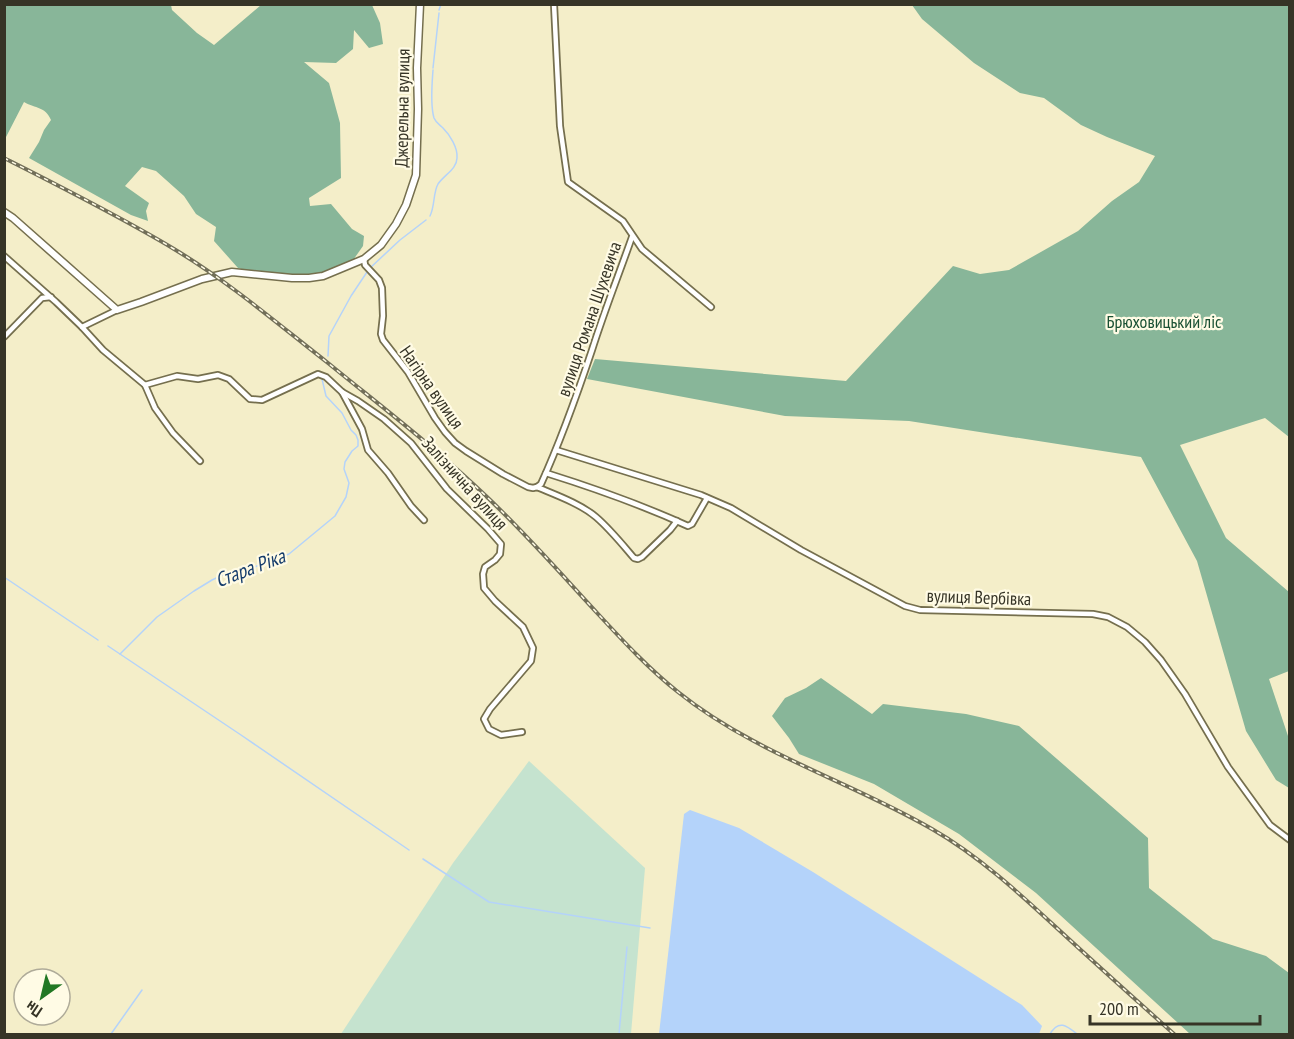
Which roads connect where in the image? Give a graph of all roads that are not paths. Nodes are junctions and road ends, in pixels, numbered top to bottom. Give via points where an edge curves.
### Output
1 (420, 4) edge
2 (554, 4) edge
3 (4, 212) edge
4 (632, 237) junction
5 (4, 256) edge
6 (365, 262) junction
7 (51, 297) junction
8 (711, 307) dead end
9 (117, 310) junction
10 (82, 327) junction
11 (4, 337) edge
12 (146, 385) junction
13 (342, 392) junction
14 (556, 450) junction
15 (200, 461) dead end
16 (546, 473) junction
17 (537, 487) junction
18 (707, 498) junction
19 (424, 520) dead end
20 (676, 521) junction
21 (522, 732) dead end
22 (1290, 840) edge

1 - 6 street, Джерельна вулиця via 416,175 396,224
2 - 4 street, вулиця Романа Шухевича via 560,126 568,182 623,221
3 - 9 street
4 - 8 street via 652,259
4 - 14 street, вулиця Романа Шухевича
5 - 7 street
6 - 9 street, Джерельна вулиця via 317,278 232,272
6 - 17 street, Нагірна вулиця via 382,288 383,340 445,432 466,451 503,474 528,487
7 - 10 street
7 - 11 street via 42,298
9 - 10 street, Джерельна вулиця
10 - 12 street
12 - 13 street, Залізнична вулиця via 177,375 198,379 218,375 229,379 250,399 262,400 318,374
12 - 15 street via 154,408
13 - 19 street, Залізнична вулиця via 369,450
13 - 21 street, Залізнична вулиця via 384,419 411,443 447,489 501,544 500,554 485,567 484,588 523,627 533,648 531,661 484,719 489,729 501,735
14 - 16 street, вулиця Романа Шухевича
14 - 18 street, вулиця Вербівка
16 - 17 street, вулиця Романа Шухевича
16 - 20 street
17 - 20 street, Нагірна вулиця via 596,517 638,559
18 - 20 street via 692,524
18 - 22 street, вулиця Вербівка via 905,606 920,610 1093,614 1127,627 1161,660 1228,767 1270,825

